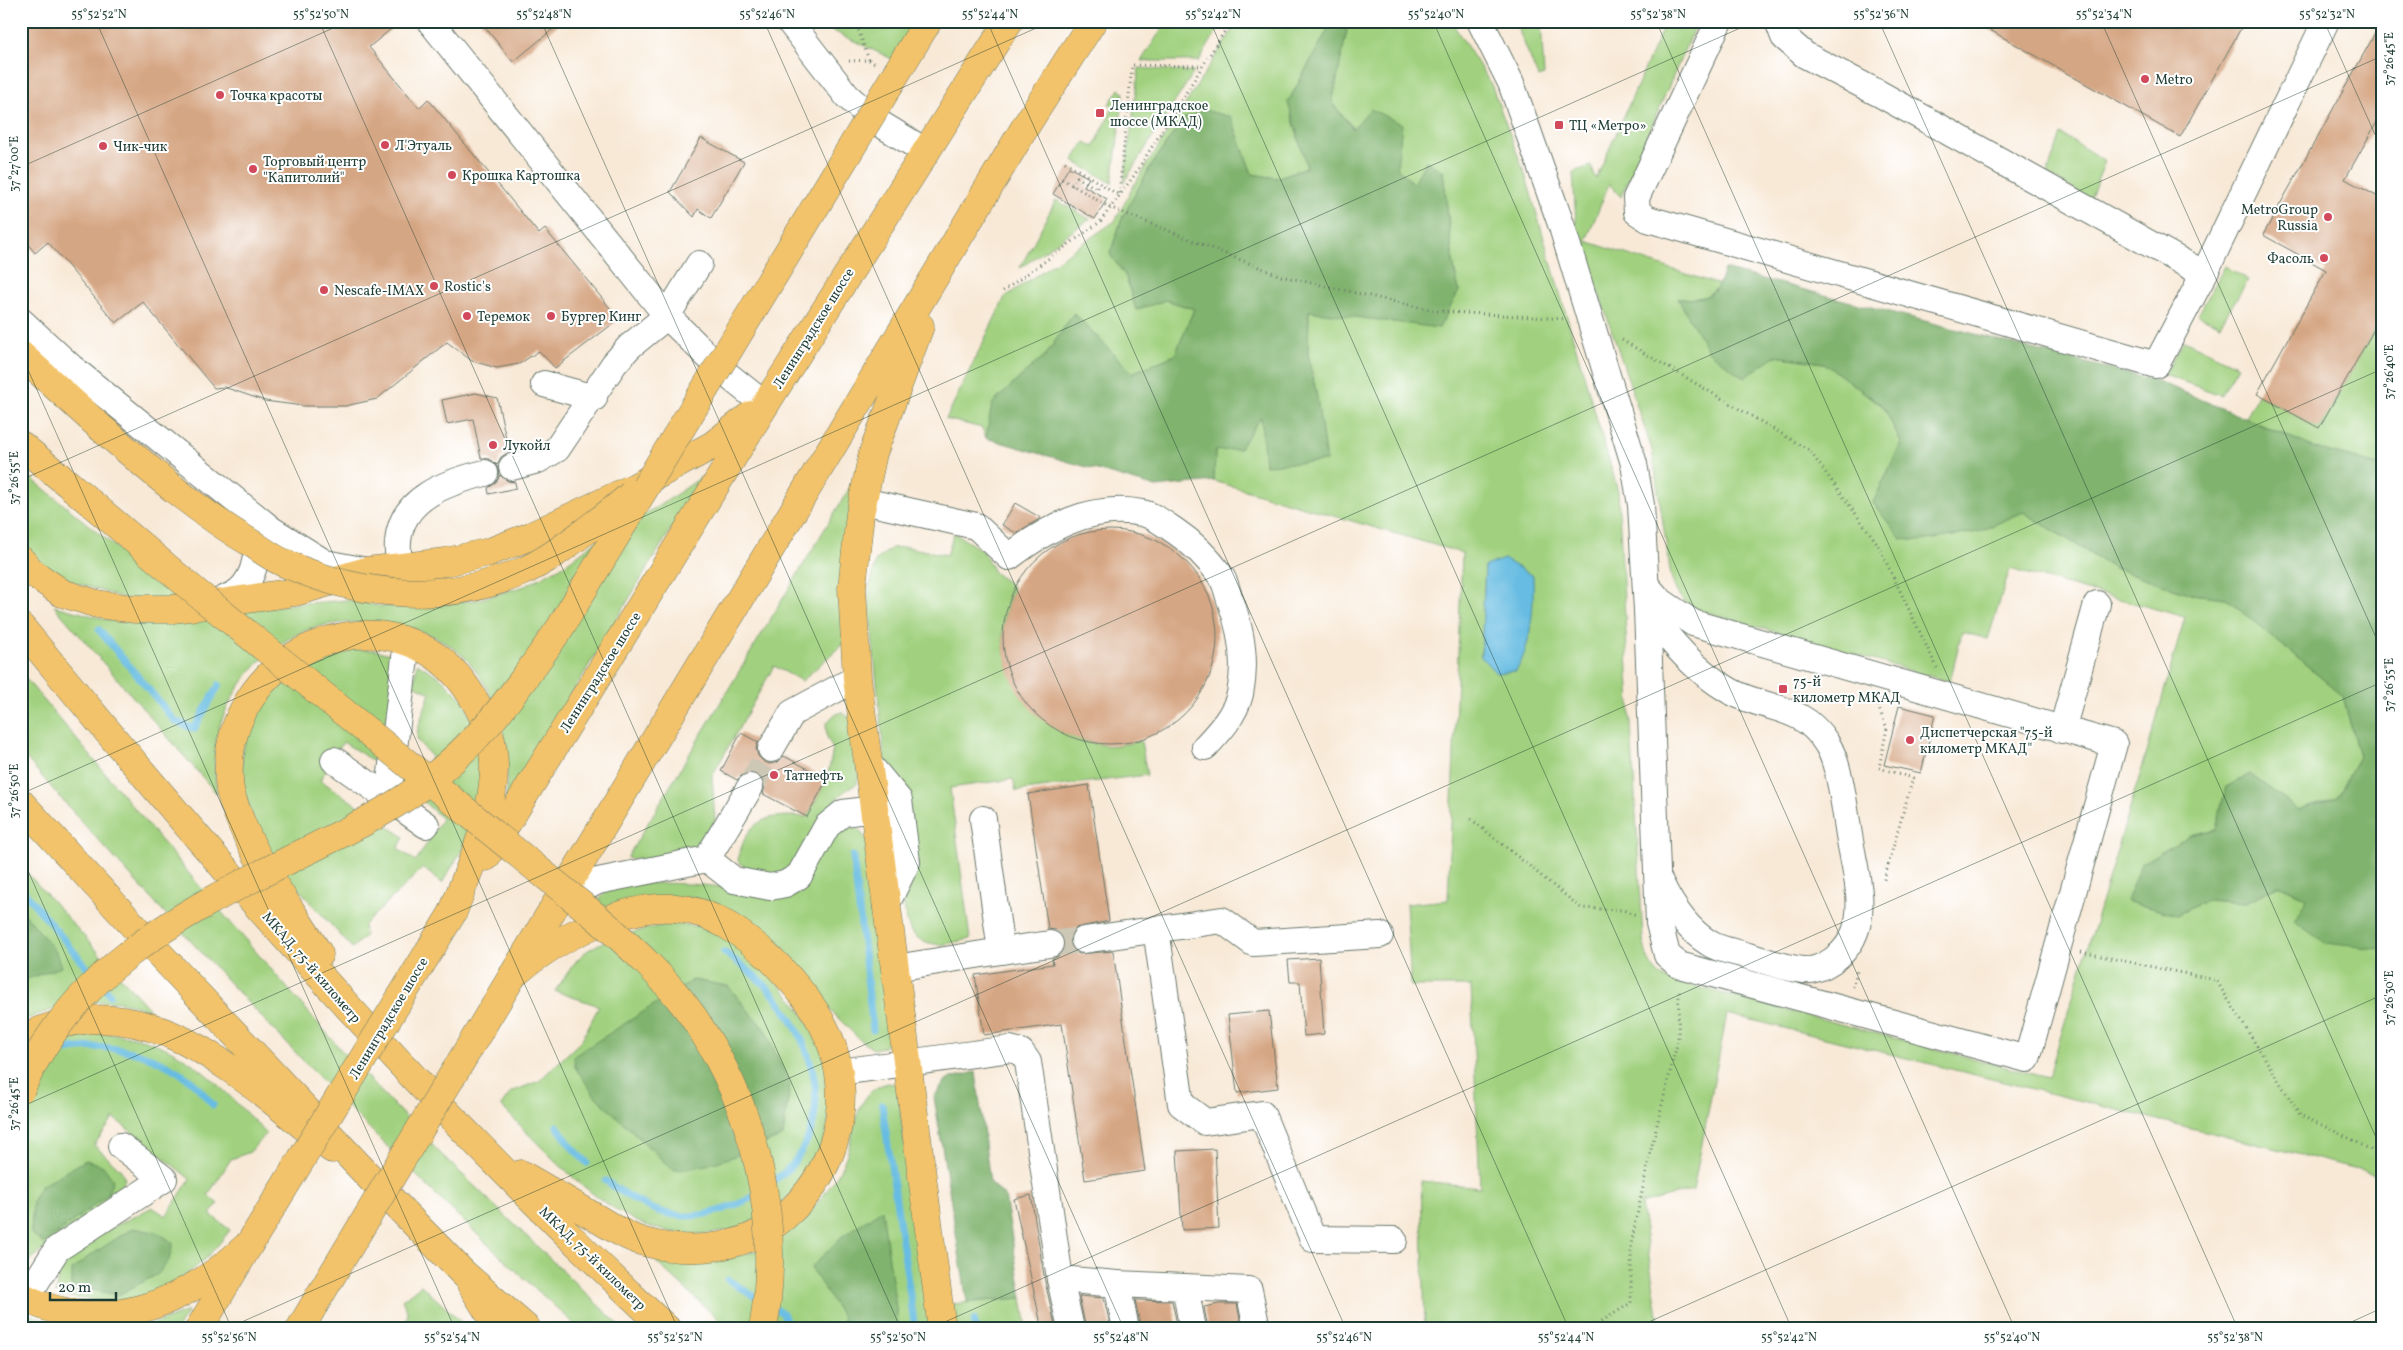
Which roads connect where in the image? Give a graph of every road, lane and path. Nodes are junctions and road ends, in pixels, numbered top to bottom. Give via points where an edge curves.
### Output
1 (430, 21) edge
2 (789, 21) edge
3 (856, 21) edge
4 (928, 21) edge
5 (1009, 21) edge
6 (1093, 21) edge
7 (1231, 21) edge
8 (1480, 21) edge
9 (1720, 21) edge
10 (1778, 21) edge
11 (2326, 21) edge
12 (869, 60) dead end
13 (1202, 66) junction
14 (925, 151) junction
15 (1065, 162) dead end
16 (1062, 179) dead end
17 (1100, 183) junction
18 (1072, 186) junction
19 (1119, 195) junction
20 (1109, 208) junction
21 (950, 251) junction
22 (699, 264) dead end
23 (2204, 274) junction
24 (1003, 291) dead end
25 (667, 316) junction
26 (1589, 320) junction
27 (21, 321) edge
28 (21, 355) edge
29 (544, 384) dead end
30 (594, 398) junction
31 (764, 405) junction
32 (21, 445) edge
33 (512, 466) dead end
34 (656, 469) junction
35 (484, 473) dead end
36 (862, 501) junction
37 (240, 505) junction
38 (21, 560) edge
39 (400, 569) junction
40 (367, 571) junction
41 (1647, 597) junction
42 (214, 604) junction
43 (2098, 604) dead end
44 (21, 627) edge
45 (407, 641) junction
46 (1937, 669) dead end
47 (857, 678) junction
48 (2062, 730) junction
49 (1205, 747) dead end
50 (771, 749) tunnel mouth
51 (334, 760) dead end
52 (868, 763) junction
53 (750, 786) tunnel mouth
54 (388, 798) junction
55 (21, 803) edge
56 (874, 810) junction
57 (983, 819) dead end
58 (1471, 820) dead end
59 (426, 825) dead end
60 (707, 859) junction
61 (1657, 877) junction
62 (557, 902) junction
63 (886, 905) junction
64 (452, 912) junction
65 (1659, 923) junction
66 (1156, 930) junction
67 (1380, 935) dead end
68 (1084, 940) tunnel mouth
69 (1050, 944) tunnel mouth
70 (2058, 947) junction
71 (1001, 951) junction
72 (1679, 965) junction
73 (895, 968) junction
74 (513, 975) junction
75 (362, 1023) junction
76 (21, 1038) edge
77 (907, 1063) junction
78 (839, 1072) junction
79 (21, 1088) edge
80 (121, 1146) dead end
81 (488, 1154) junction
82 (2382, 1156) edge
83 (375, 1183) junction
84 (1394, 1240) dead end
85 (250, 1244) junction
86 (463, 1273) junction
87 (1060, 1279) junction
88 (1117, 1284) junction
89 (1185, 1287) junction
90 (24, 1297) edge
91 (309, 1317) edge
92 (199, 1329) edge
93 (300, 1329) edge
94 (499, 1329) edge
95 (527, 1329) edge
96 (667, 1329) edge
97 (763, 1329) edge
98 (942, 1329) edge
99 (1070, 1329) edge
100 (1126, 1329) edge
101 (1192, 1329) edge
102 (1257, 1329) edge
103 (1589, 1329) edge

1 - 25 street
2 - 14 street via 847,96 874,120
3 - 12 path
4 - 34 main road, bridge
5 - 14 main road, Ленинградское шоссе
6 - 21 main road
7 - 13 path
8 - 26 street via 1511,83 1562,227
9 - 23 street via 1636,198 1637,212 1648,219 2156,365
10 - 23 street via 1784,37 1805,55
11 - 23 street
13 - 19 path
13 - 19 path via 1132,65
14 - 31 main road, Ленинградское шоссе
15 - 17 path
16 - 18 path
17 - 18 path via 1096,189 1077,177
17 - 19 path
18 - 20 path
19 - 20 path
20 - 24 path via 1100,222
20 - 26 path via 1280,276 1436,311
21 - 36 main road via 872,453
21 - 62 main road
22 - 25 street
25 - 30 street via 629,347 614,364
25 - 31 street via 725,373
26 - 41 street via 1634,464 1641,505
26 - 46 path via 1809,450 1876,543
27 - 37 street via 72,368
28 - 34 main road, bridge via 156,475 222,526 288,565 354,588 425,593 474,586 520,572 558,551 605,516
29 - 30 street
30 - 33 street via 557,449 538,460
31 - 39 main road via 713,444 566,520 489,552
31 - 64 main road, Ленинградское шоссе
32 - 97 main road, bridge via 594,915 667,985 694,1018 718,1061 738,1102 755,1151 764,1190 770,1256
34 - 79 main road, bridge via 560,628 516,692 465,751 387,809 189,912 126,956 51,1032
35 - 39 street via 438,487 410,509 398,542
36 - 47 main road via 852,588
36 - 49 street via 976,526 1009,557 1057,526 1081,516 1109,511 1143,513 1194,544 1222,577 1238,620 1244,658 1239,695 1224,728
37 - 40 street via 272,530 325,563
37 - 42 street via 255,536 257,557 239,591
38 - 42 main road via 62,592 97,604 134,609 172,609
39 - 40 main road
40 - 42 main road via 295,592
41 - 48 street via 1659,600 1693,623
41 - 61 street
41 - 61 street via 1673,643 1702,673 1732,692 1809,722 1828,745 1842,790 1860,902 1855,932 1846,949 1830,963 1809,970 1778,964 1710,944 1690,928 1671,905
43 - 48 street
44 - 75 main road, МКАД, 75-й километр via 104,728
45 - 54 street
45 - 64 main road via 441,660 462,680 478,706 490,736 494,765 488,814
45 - 75 main road via 379,635 344,636 313,645 278,665 255,688 237,722 229,758 230,792 258,857
47 - 50 street via 792,713
47 - 52 main road
48 - 70 street via 2114,744
51 - 54 street
52 - 56 main road
52 - 63 street via 899,800 906,853 907,862
53 - 60 street
54 - 59 street
55 - 83 main road
56 - 60 street via 843,813 827,826 799,876 785,884 770,887 734,880
56 - 63 main road
57 - 71 street
58 - 65 path via 1581,908 1623,910
60 - 62 street via 598,881
61 - 65 street
62 - 74 main road
63 - 73 main road
64 - 85 main road, Ленинградское шоссе, bridge
65 - 72 street via 1667,955
66 - 67 street via 1222,920 1253,943
66 - 68 street
66 - 84 street via 1181,1104 1205,1122 1262,1114 1313,1239
69 - 71 street
70 - 72 street via 2027,1059
70 - 82 path via 2216,980 2300,1115
71 - 73 street
72 - 103 path via 1678,1040 1631,1244 1631,1303
73 - 77 main road
74 - 78 main road via 536,955 616,917 658,908 696,912 736,930 797,986 824,1027
74 - 91 main road, bridge
75 - 81 main road, МКАД, 75-й километр
76 - 83 main road via 72,1020 99,1018 164,1030 206,1050
77 - 78 street
77 - 87 street via 1010,1049 1021,1052 1028,1062
77 - 98 main road
78 - 81 main road via 840,1116 835,1140 828,1161 813,1185 793,1210 778,1222 759,1235 727,1245 686,1248 638,1240
80 - 90 street via 164,1179 57,1249
81 - 96 main road, МКАД, 75-й километр
83 - 86 main road
85 - 90 main road via 226,1266 183,1292 137,1312 115,1315 62,1312
85 - 92 main road, Ленинградское шоссе
86 - 94 main road
86 - 95 main road
87 - 88 street
87 - 99 street
88 - 89 street
88 - 100 street
89 - 101 street
89 - 102 street via 1249,1290
91 - 93 main road

